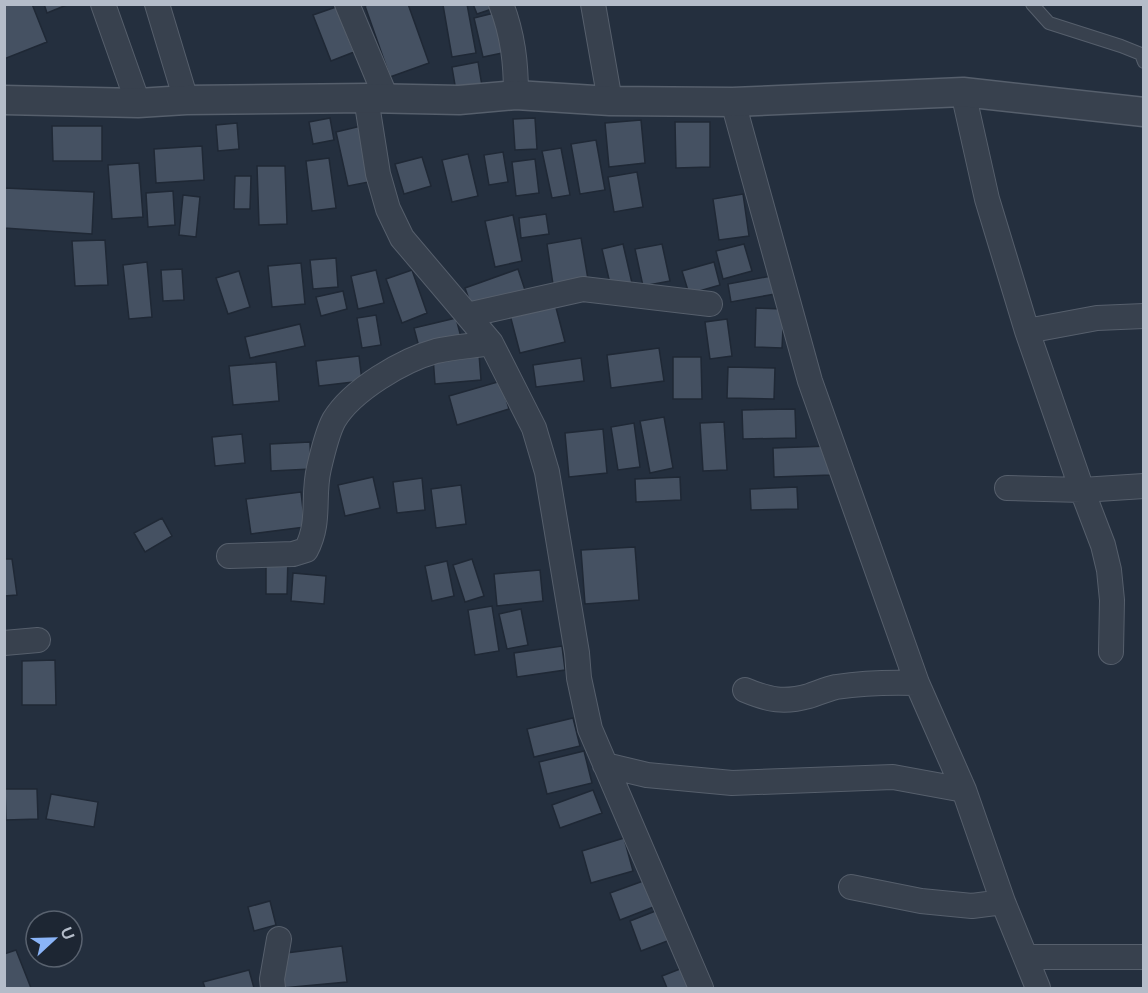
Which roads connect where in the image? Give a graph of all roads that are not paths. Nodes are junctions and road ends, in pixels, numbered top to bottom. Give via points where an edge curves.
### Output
1 (103, 4) edge
2 (157, 4) edge
3 (347, 4) edge
4 (501, 4) edge
5 (593, 4) edge
6 (1032, 4) edge
7 (1143, 56) edge
8 (963, 92) junction
9 (516, 95) junction
10 (376, 99) junction
11 (4, 100) edge
12 (186, 100) junction
13 (610, 101) junction
14 (733, 102) junction
15 (138, 103) junction
16 (1143, 112) edge
17 (710, 304) dead end
18 (467, 315) junction
19 (1143, 316) edge
20 (1027, 331) junction
21 (491, 343) junction
22 (1143, 486) edge
23 (1007, 488) dead end
24 (1082, 490) junction
25 (229, 556) dead end
26 (38, 640) dead end
27 (4, 643) edge
28 (1111, 652) dead end
29 (916, 682) junction
30 (745, 690) dead end
31 (605, 765) junction
32 (964, 790) junction
33 (851, 887) dead end
34 (1003, 902) junction
35 (279, 939) dead end
36 (1026, 957) junction
37 (1143, 957) edge
38 (273, 988) edge
39 (701, 988) edge
40 (1038, 988) edge

1 - 15 street
2 - 12 street
3 - 10 street
4 - 9 street via 515,57
5 - 13 street
6 - 7 lane via 1049,23
8 - 14 street
8 - 16 street
8 - 20 street via 987,199
9 - 10 street via 459,100
9 - 13 street
10 - 12 street
10 - 18 street via 378,174 388,209 402,238
11 - 15 street
12 - 15 street
13 - 14 street
14 - 29 street via 810,381
17 - 18 street via 583,290
18 - 21 street
19 - 20 street via 1097,318
20 - 24 street
21 - 25 street via 436,351 400,365 358,392 334,420 318,470 315,524 306,550
21 - 31 street via 534,428 547,472 584,702
22 - 24 street
23 - 24 street
24 - 28 street via 1109,570
26 - 27 street
29 - 30 street via 868,682 785,701
29 - 32 street
31 - 32 street via 647,775 732,783 894,777
31 - 39 street
32 - 34 street
33 - 34 street via 931,902 972,906
34 - 36 street
35 - 38 street
36 - 37 street
36 - 40 street

